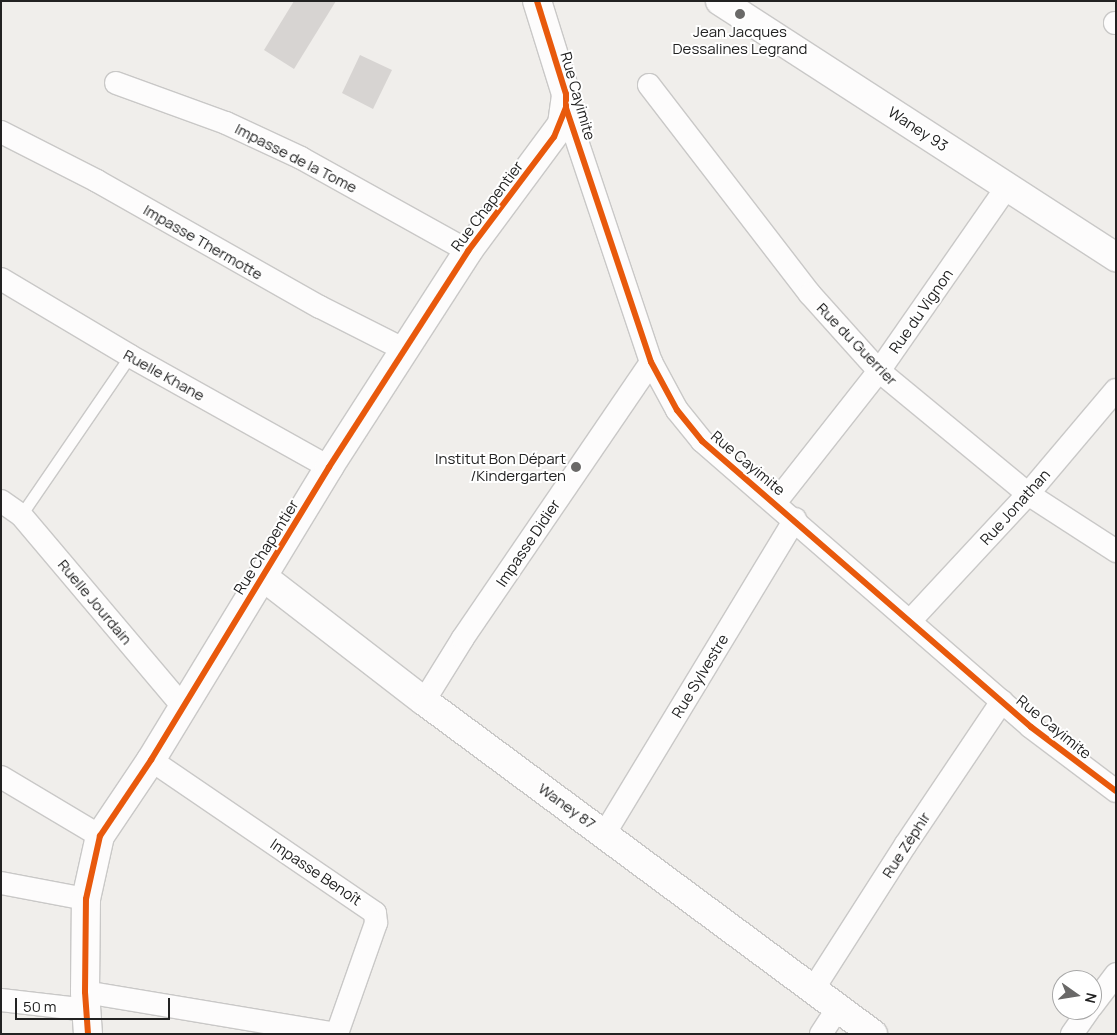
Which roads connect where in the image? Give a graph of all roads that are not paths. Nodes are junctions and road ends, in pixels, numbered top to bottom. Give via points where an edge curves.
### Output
1 (537, 1) edge
2 (720, 1) edge
3 (116, 83) dead end
4 (649, 85) dead end
5 (566, 108) junction
6 (1, 132) edge
7 (1007, 187) junction
8 (468, 251) junction
9 (1116, 257) edge
10 (1, 279) edge
11 (405, 350) junction
12 (130, 356) junction
13 (651, 362) junction
14 (879, 371) junction
15 (1116, 390) edge
16 (329, 467) junction
17 (1028, 494) junction
18 (1, 501) edge
19 (775, 503) junction
20 (21, 515) junction
21 (794, 518) junction
22 (1116, 551) edge
23 (262, 576) junction
24 (910, 621) junction
25 (1002, 701) junction
26 (424, 702) junction
27 (183, 707) junction
28 (151, 760) junction
29 (1, 777) edge
30 (1116, 791) edge
31 (605, 833) junction
32 (100, 836) junction
33 (1, 883) edge
34 (86, 899) junction
35 (1116, 974) edge
36 (812, 991) junction
37 (1102, 993) edge
38 (1, 1000) edge
39 (838, 1008) junction
40 (87, 1012) edge
41 (1082, 1020) edge
42 (337, 1034) edge
43 (821, 1034) edge
44 (873, 1034) edge
45 (1072, 1034) edge

1 - 5 street, Rue Cayimite via 566,94
2 - 7 street, Waney 93
3 - 8 street, Impasse de la Tome via 226,123 301,158
4 - 14 street, Rue du Guerrier via 810,294
5 - 8 street, Rue Chapentier via 554,137
5 - 13 street, Rue Cayimite
6 - 11 street, Impasse Thermotte via 97,181 320,307
7 - 9 street, Waney 93
7 - 14 street, Rue du Vignon
8 - 11 street, Rue Chapentier
10 - 12 street, Ruelle Khane
11 - 16 street, Rue Chapentier
12 - 16 street, Ruelle Khane
12 - 20 lane
13 - 19 street, Rue Cayimite via 677,410 702,441
13 - 26 street, Impasse Didier via 463,638
14 - 17 street, Rue du Guerrier
14 - 19 street, Rue du Vignon
15 - 17 street, Rue Jonathan
16 - 23 street, Rue Chapentier
17 - 22 street, Rue du Guerrier
17 - 24 street, Rue Jonathan
18 - 20 street, Ruelle Jourdain
19 - 21 street, Rue Cayimite
20 - 27 street, Ruelle Jourdain
21 - 24 street, Rue Cayimite
21 - 31 street, Rue Sylvestre
23 - 26 street, Waney 87
23 - 27 street, Rue Chapentier
24 - 25 street, Rue Cayimite
25 - 30 street, Rue Cayimite
25 - 36 street, Rue Zéphir
26 - 31 street, Waney 87
27 - 28 street, Rue Chapentier
28 - 32 street, Rue Chapentier
28 - 42 street, Impasse Benoît via 375,913 376,923
29 - 32 street
31 - 36 street, Waney 87
32 - 34 street, Rue Chapentier
33 - 34 street
34 - 40 street, Rue Chapentier
35 - 37 street
36 - 39 street, Waney 87
38 - 40 street
39 - 43 street
39 - 44 street, Waney 87
40 - 42 street via 206,1015
41 - 45 street

